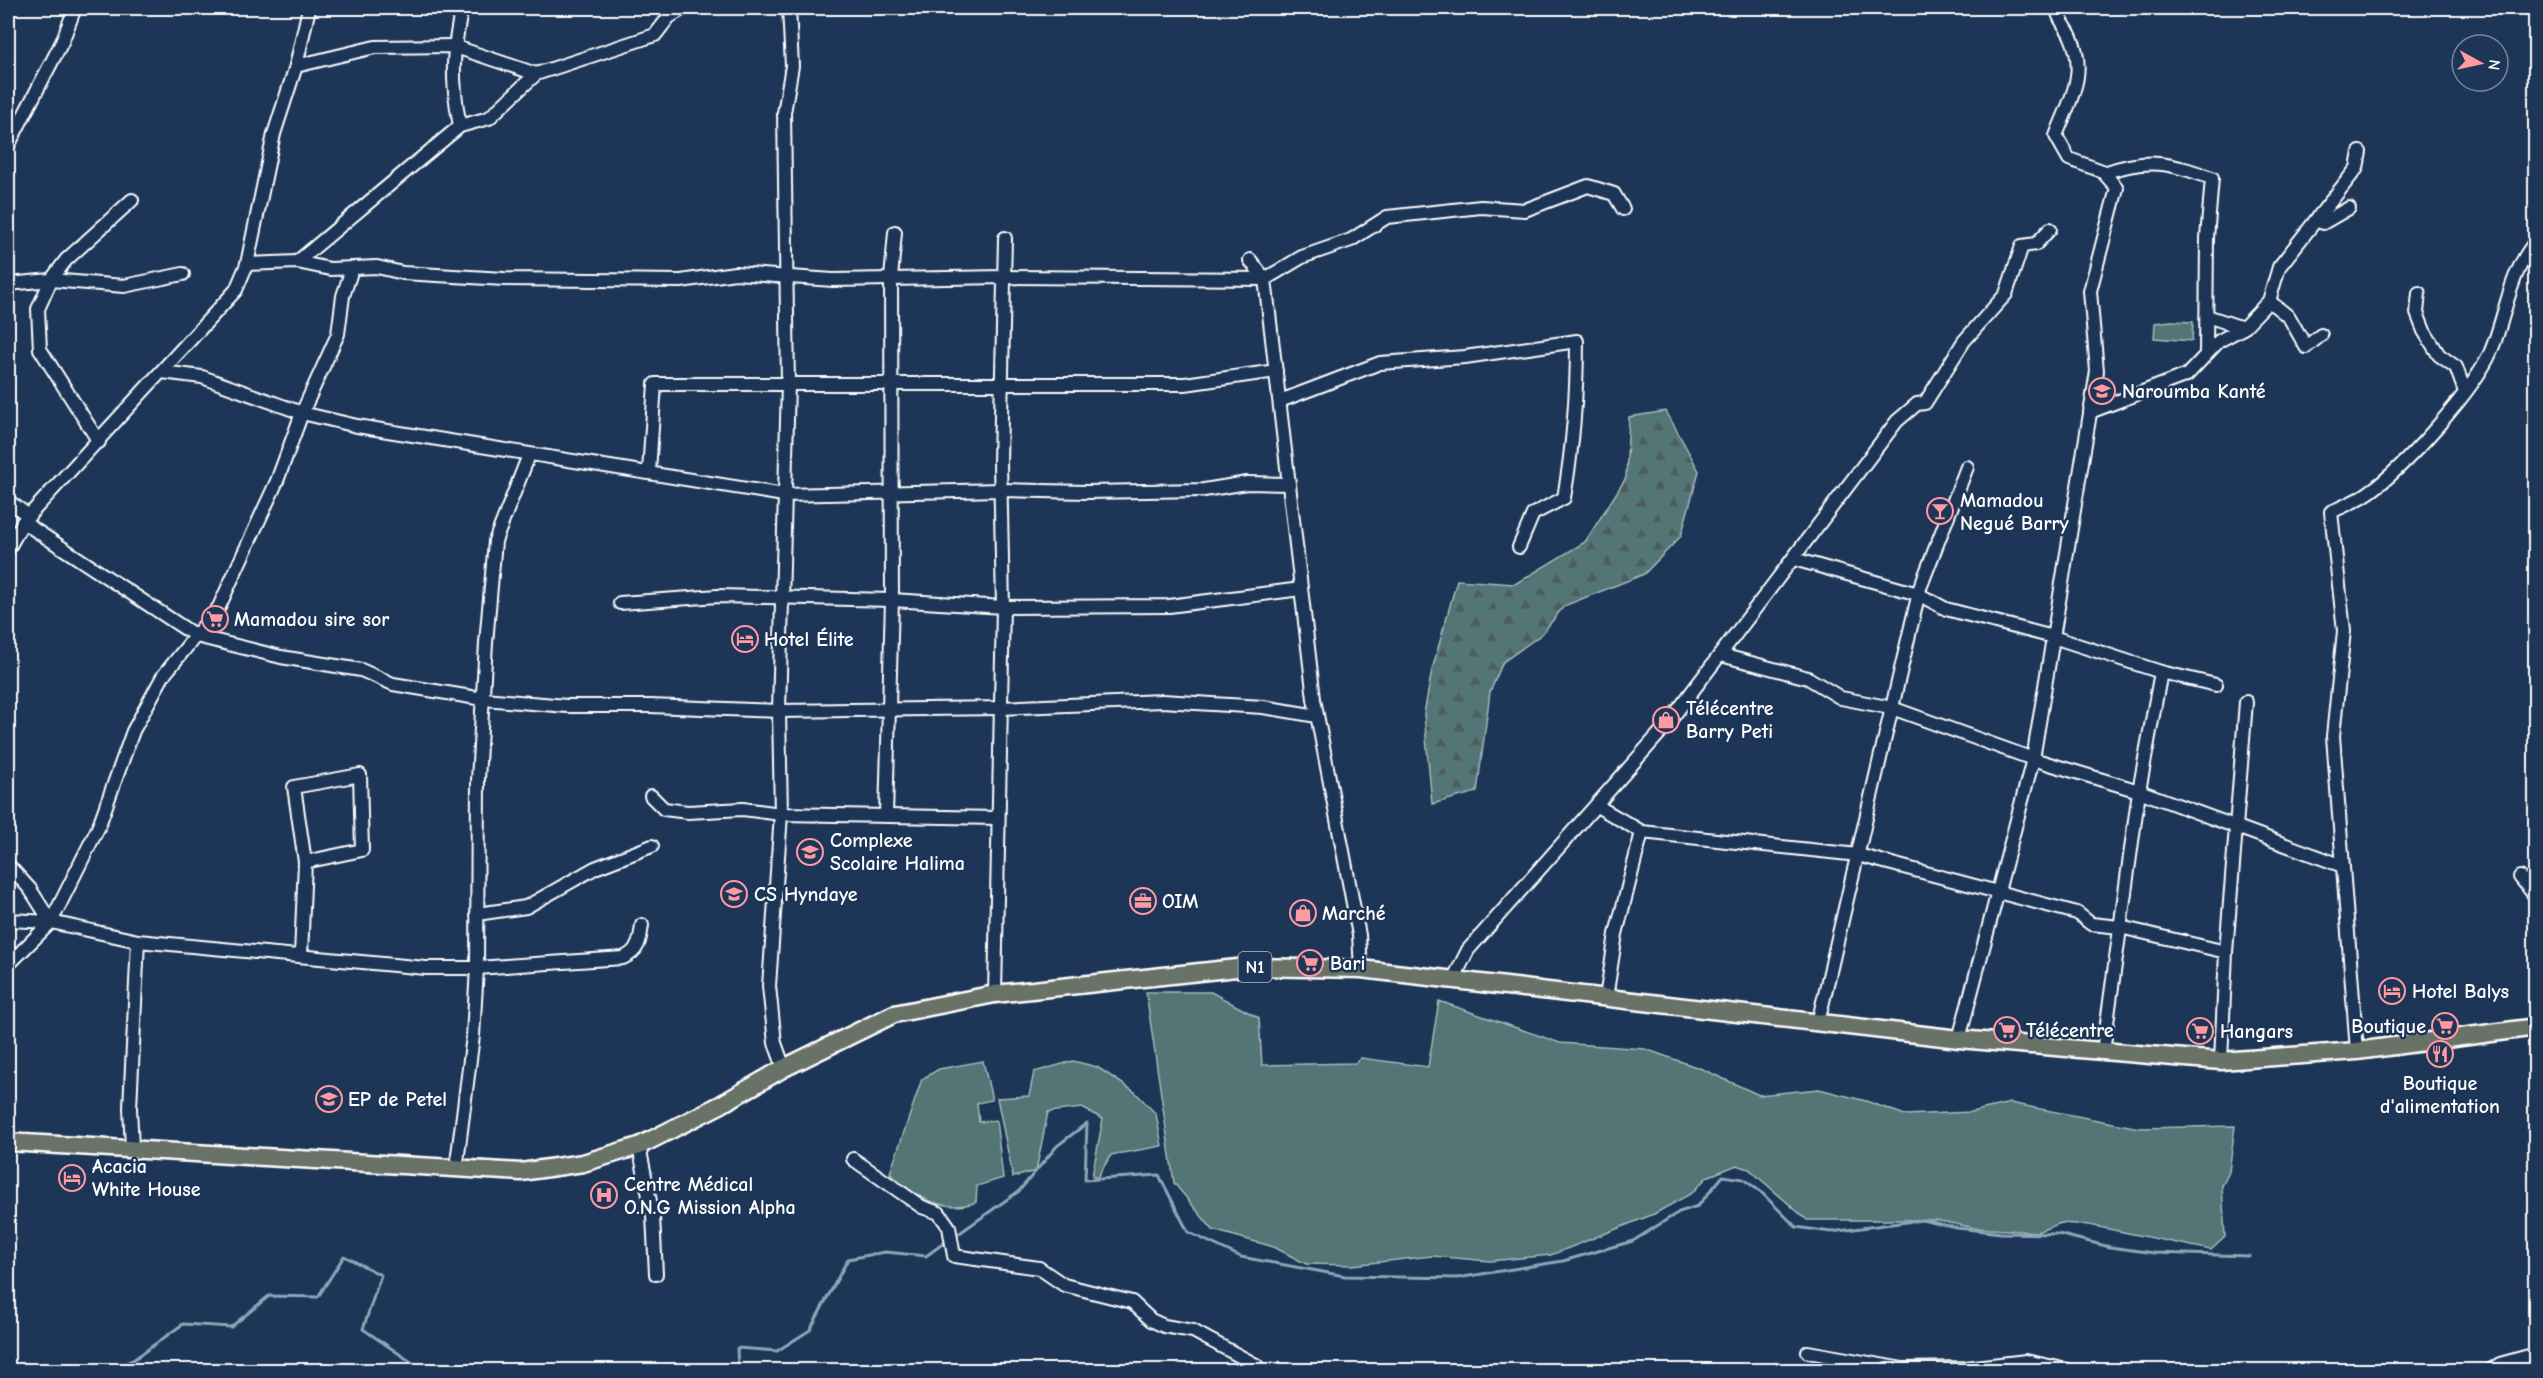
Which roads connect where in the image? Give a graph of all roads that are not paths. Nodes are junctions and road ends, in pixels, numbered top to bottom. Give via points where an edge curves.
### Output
1 (75, 8) edge
2 (309, 8) edge
3 (462, 8) edge
4 (684, 8) edge
5 (789, 8) edge
6 (2056, 8) edge
7 (453, 46) junction
8 (296, 66) junction
9 (536, 74) junction
10 (460, 126) junction
11 (8, 146) edge
12 (2360, 152) dead end
13 (2130, 164) junction
14 (2104, 173) junction
15 (2117, 188) junction
16 (132, 200) dead end
17 (2349, 208) dead end
18 (1623, 209) dead end
19 (2316, 220) junction
20 (2050, 229) dead end
21 (895, 232) dead end
22 (1005, 238) dead end
23 (2535, 241) edge
24 (1250, 260) dead end
25 (297, 262) junction
26 (247, 264) junction
27 (352, 269) junction
28 (183, 274) dead end
29 (788, 277) junction
30 (1004, 277) junction
31 (891, 279) junction
32 (1265, 279) junction
33 (51, 280) junction
34 (8, 284) edge
35 (2419, 293) dead end
36 (2269, 302) junction
37 (2206, 316) junction
38 (2243, 328) junction
39 (2321, 335) dead end
40 (2206, 354) junction
41 (1276, 371) junction
42 (162, 372) junction
43 (788, 384) junction
44 (891, 384) junction
45 (1002, 386) junction
46 (2465, 392) junction
47 (1280, 401) junction
48 (2090, 412) junction
49 (302, 413) junction
50 (99, 442) junction
51 (529, 456) junction
52 (1967, 467) dead end
53 (649, 471) junction
54 (1289, 484) junction
55 (1001, 490) junction
56 (892, 492) junction
57 (784, 495) junction
58 (8, 501) edge
59 (26, 519) junction
60 (1519, 547) dead end
61 (8, 549) edge
62 (1794, 559) junction
63 (1301, 589) junction
64 (1918, 594) junction
65 (783, 598) junction
66 (892, 600) junction
67 (620, 603) dead end
68 (1003, 607) junction
69 (196, 636) junction
70 (2053, 637) junction
71 (1721, 655) junction
72 (2161, 672) junction
73 (2216, 685) dead end
74 (483, 699) junction
75 (2246, 702) dead end
76 (1000, 708) junction
77 (1892, 708) junction
78 (888, 710) junction
79 (779, 711) junction
80 (1317, 716) junction
81 (2033, 759) junction
82 (2139, 791) junction
83 (651, 796) dead end
84 (1597, 806) junction
85 (781, 814) junction
86 (886, 816) junction
87 (998, 818) junction
88 (2236, 829) junction
89 (1642, 832) junction
90 (652, 846) dead end
91 (1858, 855) junction
92 (305, 862) junction
93 (8, 865) edge
94 (2343, 866) junction
95 (2520, 877) dead end
96 (1998, 892) junction
97 (2535, 897) edge
98 (477, 914) junction
99 (8, 920) edge
100 (51, 922) junction
101 (642, 925) dead end
102 (2120, 927) junction
103 (138, 941) junction
104 (2226, 952) junction
105 (301, 956) junction
106 (8, 965) edge
107 (477, 968) junction
108 (1361, 969) junction
109 (1452, 980) junction
110 (995, 994) junction
111 (1606, 998) junction
112 (1818, 1023) junction
113 (2535, 1027) edge
114 (1959, 1039) junction
115 (2357, 1051) junction
116 (2103, 1052) junction
117 (2221, 1061) junction
118 (784, 1068) junction
119 (8, 1142) edge
120 (639, 1146) junction
121 (132, 1148) junction
122 (853, 1160) dead end
123 (456, 1170) junction
124 (656, 1274) dead end
125 (1808, 1352) dead end
126 (2535, 1354) edge
127 (1260, 1371) edge
128 (2068, 1371) edge
129 (2491, 1371) edge

1 - 11 street via 62,42
2 - 8 street
3 - 7 street
4 - 9 street via 669,17 655,35
5 - 29 street via 792,66 784,113
6 - 14 street via 2072,38 2079,75 2076,92 2056,136 2069,159
7 - 8 street via 375,47
7 - 9 street
7 - 10 street via 454,97
8 - 26 street via 274,134
9 - 10 street via 489,118
10 - 25 street
12 - 19 street via 2357,168
13 - 14 street
13 - 15 street
13 - 37 street via 2170,163 2212,178
14 - 15 street
15 - 48 street via 2090,291 2097,371
16 - 33 street via 66,260
17 - 19 street via 2323,223
18 - 32 street via 1614,194 1588,186 1525,210 1481,207 1387,218 1352,240 1302,257
19 - 36 street via 2279,267
20 - 62 street via 2036,244 2022,246 2006,294 1964,340 1925,403 1917,404 1897,421
21 - 31 street
22 - 30 street
23 - 46 street via 2506,295 2491,352
24 - 32 street
25 - 26 street
25 - 27 street
26 - 42 street via 236,290
27 - 29 street via 377,267 403,273 504,279 681,281 735,273
27 - 49 street via 343,296 338,334
28 - 33 street via 124,286
29 - 31 street
29 - 43 street
30 - 31 street
30 - 32 street
30 - 45 street
31 - 44 street
32 - 41 street
33 - 34 street
33 - 50 street via 38,309 40,349
35 - 46 street via 2417,313 2424,331 2439,355 2456,367
36 - 38 street
36 - 39 street via 2289,317 2306,347
37 - 38 street
37 - 40 street
38 - 40 street via 2219,341
40 - 48 street via 2187,375
41 - 45 street via 1185,384
41 - 47 street
42 - 49 street via 202,377
42 - 50 street
43 - 44 street
43 - 53 street via 655,384
43 - 57 street
44 - 45 street
44 - 56 street
45 - 55 street
46 - 94 street via 2388,477 2367,494 2331,512 2344,631 2333,736
47 - 54 street
47 - 60 street via 1380,363 1465,357 1578,341 1577,392 1564,498 1533,514
48 - 70 street
49 - 51 street
49 - 69 street via 277,481 219,607
50 - 59 street
51 - 53 street
51 - 74 street via 495,541
52 - 64 street
53 - 57 street
54 - 55 street via 1247,483 1204,490
54 - 63 street
55 - 56 street
55 - 68 street
56 - 57 street
56 - 66 street
57 - 65 street
58 - 59 street
59 - 61 street
59 - 69 street
62 - 64 street
62 - 71 street
63 - 68 street via 1169,606
63 - 80 street
64 - 70 street via 1947,609
64 - 77 street
65 - 66 street
65 - 67 street via 718,596
65 - 79 street
66 - 68 street
66 - 78 street
68 - 76 street
69 - 74 street via 281,657 360,670 393,684
69 - 100 street via 163,676 133,731 98,828
70 - 72 street
70 - 81 street
71 - 77 street via 1808,678 1841,698
71 - 84 street
72 - 73 street
72 - 82 street
74 - 79 street via 567,706
74 - 98 street
75 - 88 street
76 - 78 street
76 - 80 street via 1162,701 1263,707
76 - 87 street
77 - 81 street
77 - 91 street
78 - 79 street
78 - 86 street
79 - 85 street
80 - 108 street via 1359,935
81 - 82 street
81 - 96 street
82 - 88 street
82 - 102 street
83 - 85 street via 664,808 673,810 743,809
84 - 89 street
84 - 109 street via 1468,950
85 - 86 street
85 - 118 street via 769,986 775,1043
86 - 87 street
87 - 110 street
88 - 94 street
88 - 104 street
89 - 91 street
89 - 111 street via 1616,934
90 - 98 street via 595,868 526,907
91 - 96 street
91 - 112 street
92 - 92 street via 294,787 360,775 362,850
92 - 105 street
93 - 100 street via 30,889
94 - 115 street
95 - 97 street
96 - 102 street via 2077,913 2091,924
96 - 114 street
98 - 107 street
99 - 100 street
100 - 103 street
100 - 106 street
101 - 107 street via 640,943 634,953 623,958
102 - 104 street
102 - 116 street
103 - 105 street
103 - 121 street via 130,1108
104 - 117 street
105 - 107 street via 426,968
107 - 123 street via 473,1036
108 - 109 highway, N1
108 - 110 highway, N1 via 1246,967
109 - 111 highway, N1
110 - 118 highway, N1 via 894,1014
111 - 112 highway, N1
112 - 114 highway, N1
113 - 115 highway, N1
114 - 116 highway, N1
115 - 117 highway, N1
116 - 117 highway, N1
118 - 120 highway, N1
119 - 121 highway, N1
120 - 123 highway, N1 via 583,1163 521,1172
120 - 124 street via 653,1216
121 - 123 highway, N1
122 - 127 street via 922,1207 939,1213 949,1227 951,1252 960,1258 1039,1268 1064,1285 1121,1297 1151,1320 1193,1331 1256,1365
125 - 128 street via 1903,1369 1966,1368 2026,1361
126 - 129 street via 2500,1364

